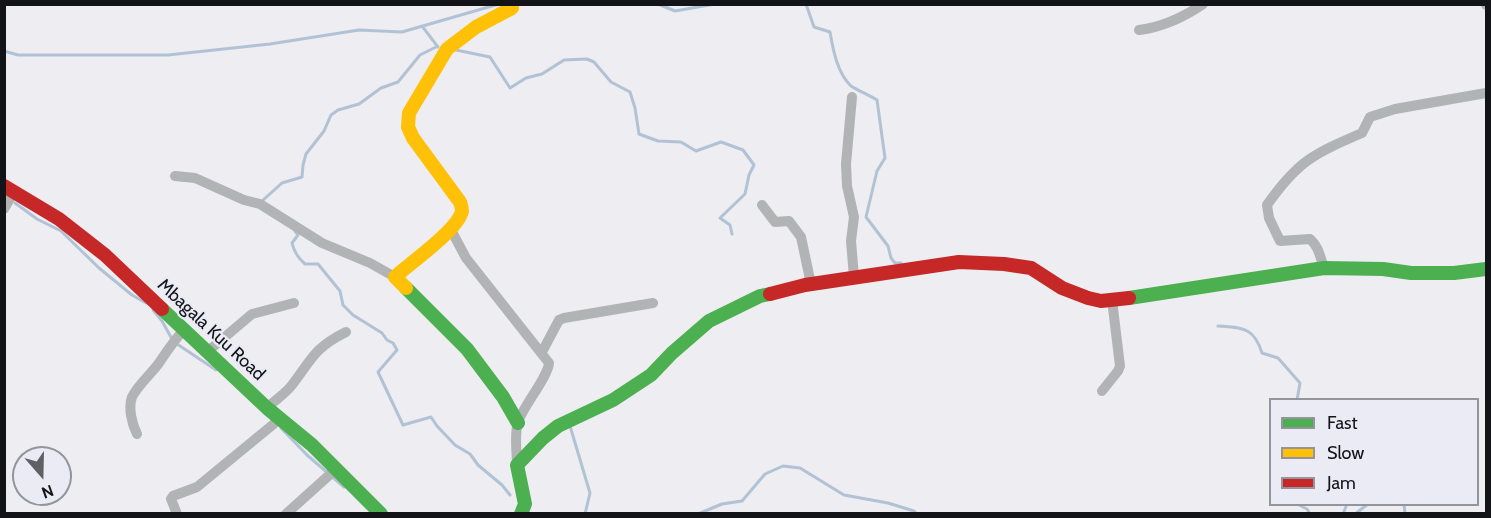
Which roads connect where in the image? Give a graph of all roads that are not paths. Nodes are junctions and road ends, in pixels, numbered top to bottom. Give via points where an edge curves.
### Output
1 (1203, 4) edge
2 (512, 8) dead end
3 (1139, 30) dead end
4 (1486, 93) edge
5 (852, 97) dead end
6 (175, 176) dead end
7 (9, 189) edge
8 (762, 205) dead end
9 (4, 209) edge
10 (450, 228) junction
11 (1324, 268) junction
12 (1486, 269) edge
13 (395, 277) junction
14 (854, 277) junction
15 (811, 284) junction
16 (1112, 300) junction
17 (294, 303) dead end
18 (653, 303) dead end
19 (184, 330) junction
20 (346, 332) dead end
21 (207, 352) junction
22 (542, 352) junction
23 (1102, 391) dead end
24 (267, 408) junction
25 (281, 418) junction
26 (518, 423) junction
27 (137, 434) dead end
28 (517, 465) junction
29 (336, 468) junction
30 (525, 510) edge
31 (177, 513) edge
32 (286, 513) edge
33 (381, 513) edge

1 - 3 street via 1158,27
2 - 10 street via 476,27 447,49 409,113 408,127 413,138 462,206 460,216
4 - 11 street via 1370,117 1362,133 1320,152 1290,174 1268,205 1269,218 1280,241 1313,241
5 - 14 street via 846,164 854,217
6 - 13 street via 195,178 260,204 322,243
7 - 9 street
7 - 19 street, Mbagala Kuu Road via 59,219 105,255
8 - 15 street via 775,222 789,221 798,230
10 - 13 street
10 - 22 street via 466,258
11 - 12 street via 1411,273
11 - 16 street
13 - 26 street via 467,349
14 - 15 street
14 - 16 street via 958,262 1004,264 1030,268 1062,288 1088,298
15 - 28 street via 760,296 709,321 651,375 613,400 558,426
16 - 23 street via 1120,366
17 - 21 street via 252,314
18 - 22 street via 559,320
19 - 21 street, Mbagala Kuu Road
19 - 27 street via 132,397 132,421
20 - 24 street via 326,342 291,387
21 - 24 street, Mbagala Kuu Road
22 - 26 street via 549,367
24 - 25 street, Mbagala Kuu Road
25 - 29 street, Mbagala Kuu Road
25 - 31 street via 197,487 173,496
26 - 28 street
28 - 30 street
29 - 32 street
29 - 33 street, Mbagala Kuu Road

